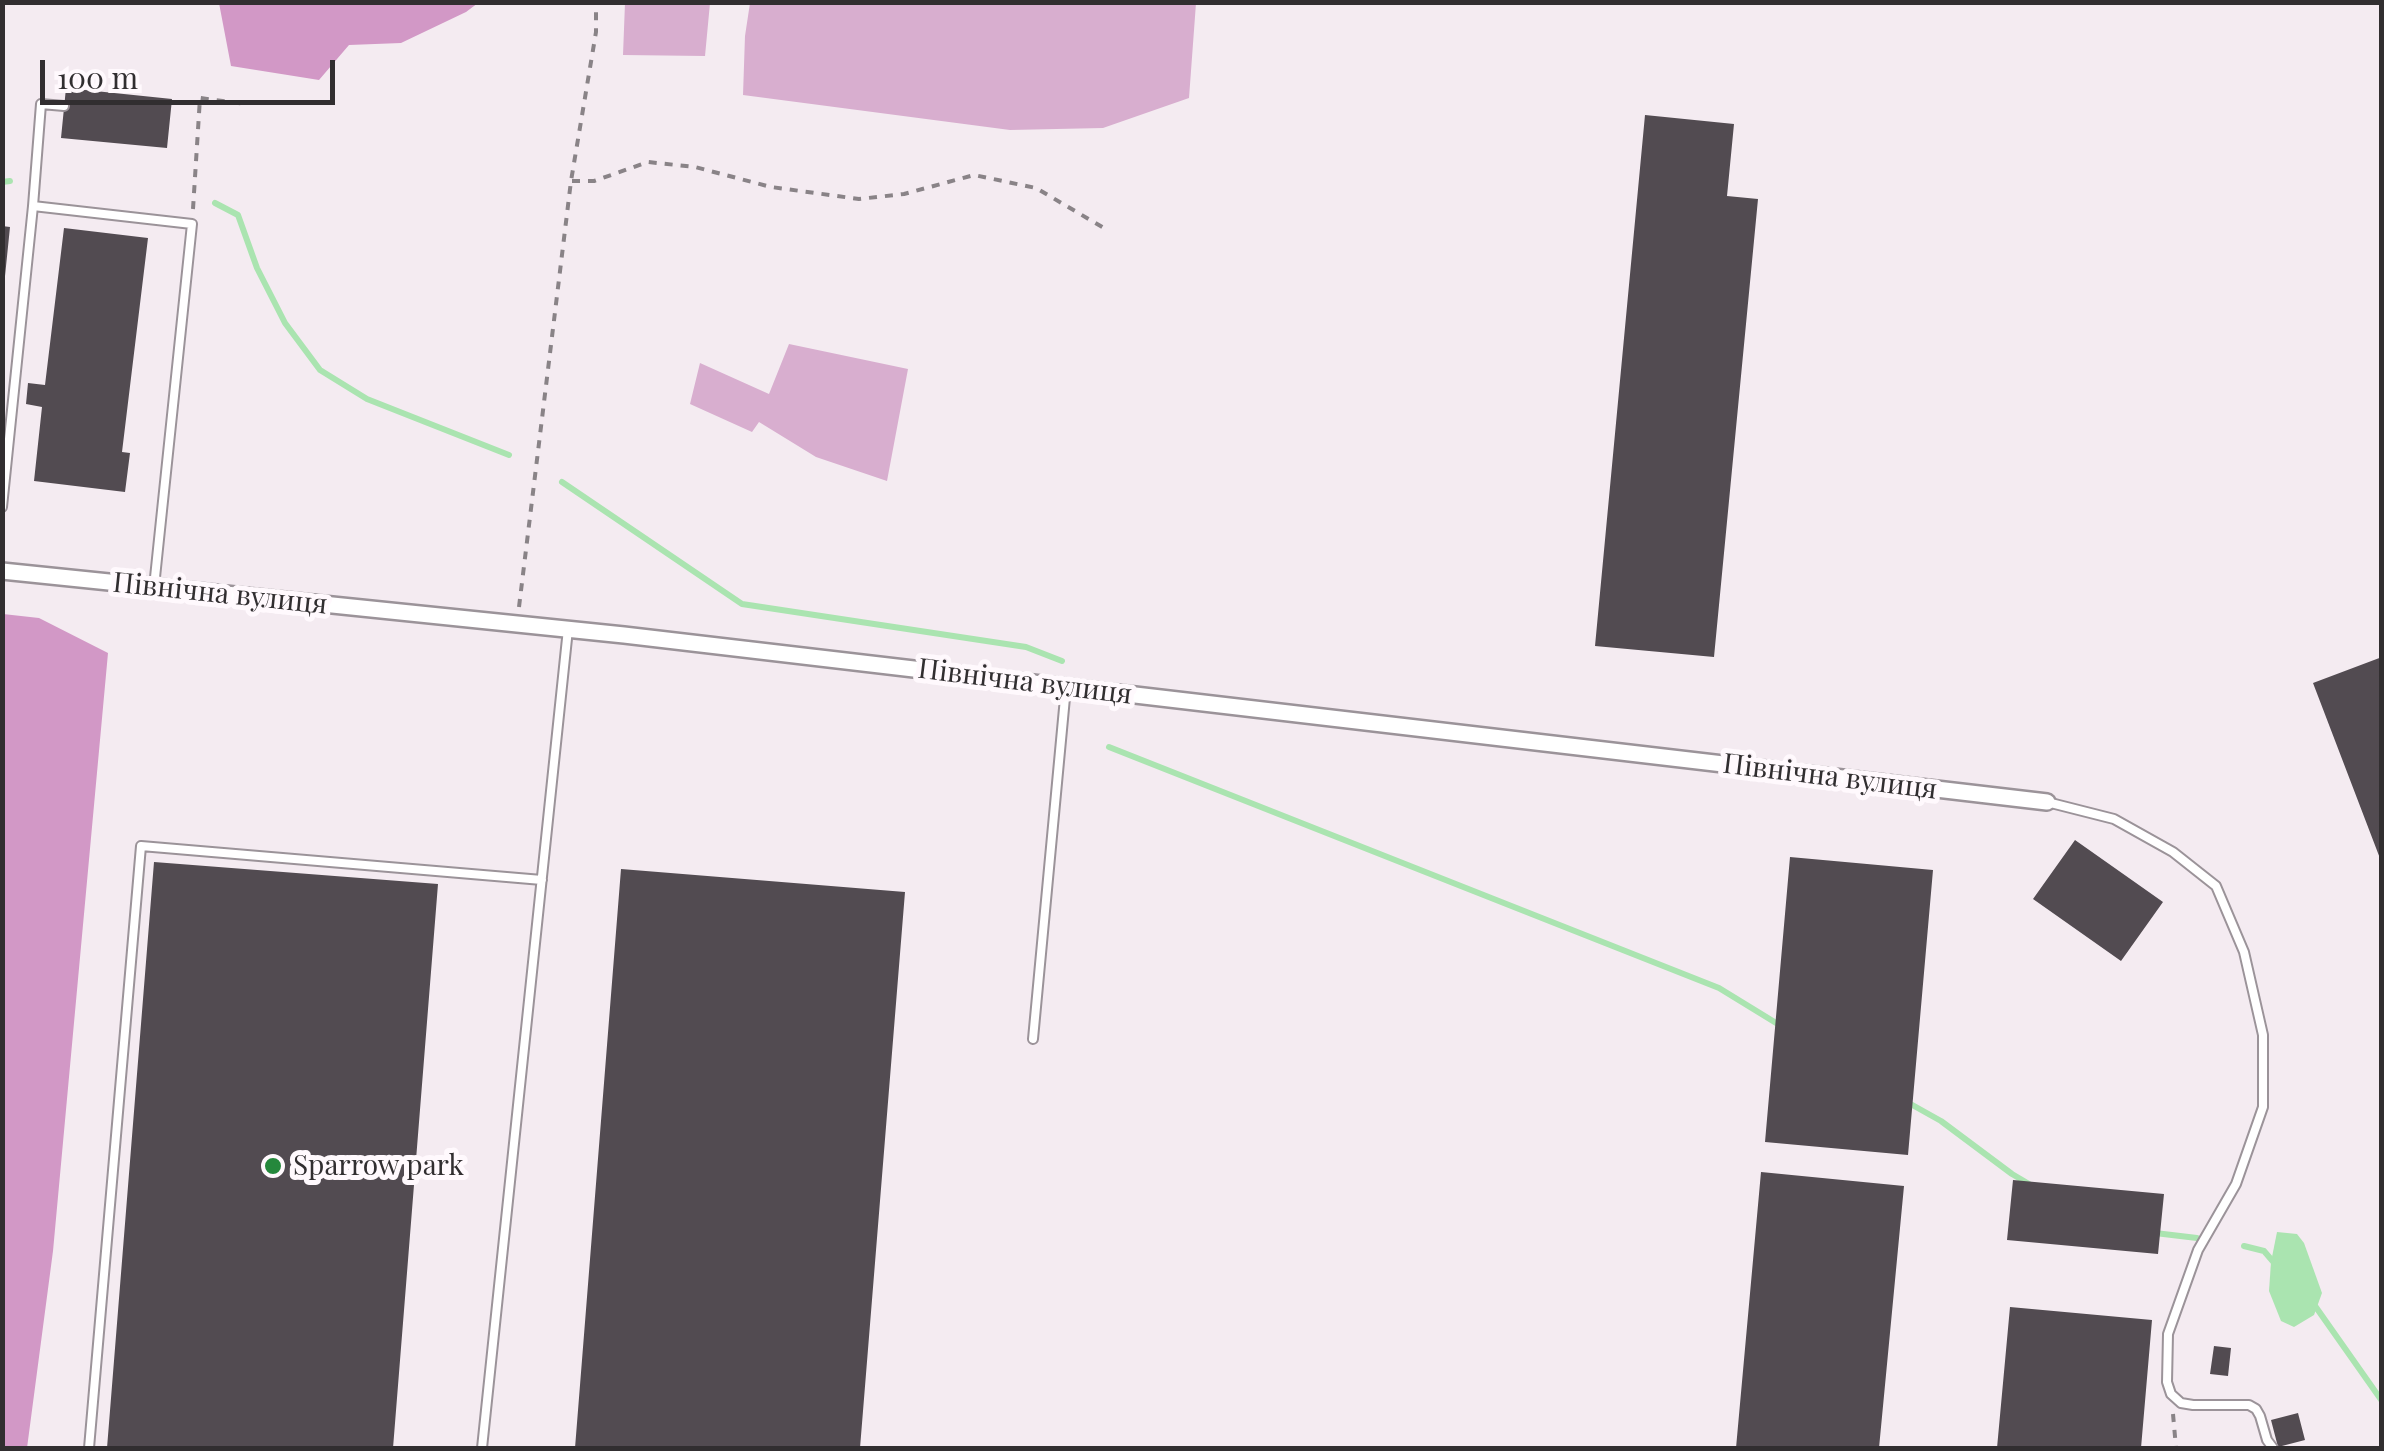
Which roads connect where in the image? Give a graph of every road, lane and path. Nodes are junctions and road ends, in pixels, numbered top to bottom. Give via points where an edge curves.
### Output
1 (596, 2) edge
2 (245, 104) dead end
3 (64, 106) dead end
4 (571, 180) junction
5 (33, 206) junction
6 (192, 224) junction
7 (1109, 231) dead end
8 (2, 507) edge
9 (2, 571) edge
10 (154, 587) junction
11 (517, 624) junction
12 (568, 630) junction
13 (1066, 687) junction
14 (2047, 802) joint
15 (542, 880) junction
16 (1032, 1039) dead end
17 (2171, 1394) junction
18 (88, 1448) edge
19 (482, 1448) edge
20 (2176, 1448) edge
21 (2273, 1448) edge

1 - 4 path
2 - 6 path via 200,98
3 - 5 lane via 41,104
4 - 7 path via 594,181 648,162 860,200 974,174 1036,188
4 - 11 path
5 - 6 lane
5 - 8 lane
6 - 10 lane
9 - 10 street, Північна вулиця
10 - 11 street, Північна вулиця
11 - 12 street, Північна вулиця
12 - 13 street, Північна вулиця
12 - 15 lane
13 - 14 street, Північна вулиця
13 - 16 lane
14 - 17 lane via 2114,820 2173,852 2216,886 2244,952 2263,1036 2263,1107 2168,1334
15 - 18 lane via 141,846
15 - 19 lane
17 - 20 path
17 - 21 lane via 2194,1405 2249,1404

